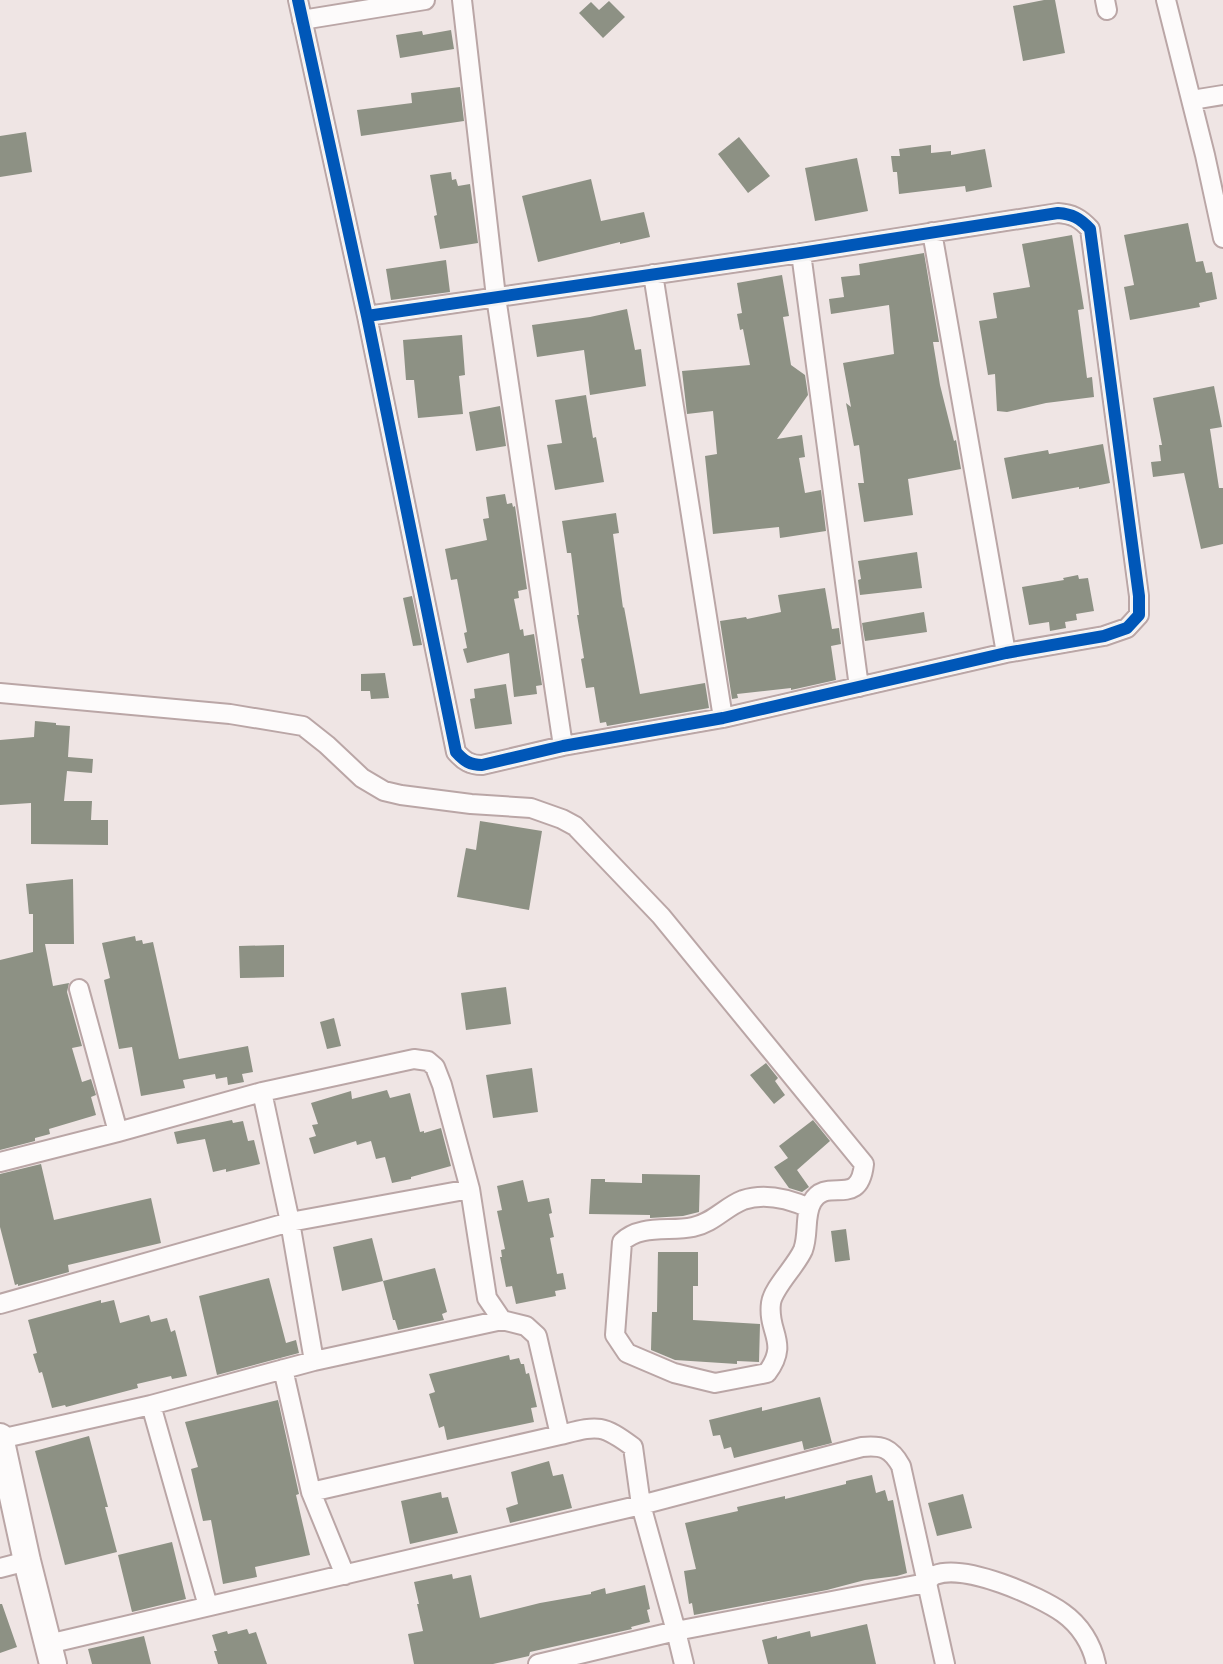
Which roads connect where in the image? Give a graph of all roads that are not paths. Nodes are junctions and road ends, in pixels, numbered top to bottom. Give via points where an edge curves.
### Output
1 (298, 0) edge
2 (425, 0) edge
3 (462, 0) edge
4 (1166, 0) edge
5 (302, 20) junction
6 (1223, 95) edge
7 (1192, 100) junction
8 (932, 232) junction
9 (1223, 238) edge
10 (801, 253) junction
11 (653, 274) junction
12 (496, 297) junction
13 (367, 316) junction
14 (1006, 653) junction
15 (859, 687) junction
16 (0, 693) edge
17 (723, 718) junction
18 (563, 746) junction
19 (79, 989) dead end
20 (262, 1092) junction
21 (118, 1132) junction
22 (0, 1162) edge
23 (470, 1189) junction
24 (809, 1208) junction
25 (290, 1222) junction
26 (0, 1304) edge
27 (502, 1320) junction
28 (314, 1361) junction
29 (283, 1369) junction
30 (151, 1405) junction
31 (560, 1435) junction
32 (0, 1438) edge
33 (311, 1492) junction
34 (641, 1505) junction
35 (27, 1561) junction
36 (0, 1568) edge
37 (345, 1575) junction
38 (926, 1583) junction
39 (208, 1606) junction
40 (676, 1631) junction
41 (50, 1654) edge
42 (538, 1664) edge
43 (684, 1664) edge
44 (945, 1664) edge
45 (1096, 1664) edge

1 - 5 street
2 - 5 street
3 - 12 street
4 - 7 street
5 - 13 street
6 - 7 street
7 - 9 street
8 - 10 street
8 - 14 street
8 - 14 street via 1058,213 1080,218 1090,229 1139,615 1127,628 1104,636
10 - 11 street
10 - 15 street
11 - 12 street
11 - 17 street
12 - 13 street
12 - 18 street
13 - 18 street via 456,752 467,763 482,765
14 - 15 street
15 - 17 street
16 - 24 street via 230,714 303,726 384,791 531,808 575,826 661,916 864,1164 858,1184 822,1191
17 - 18 street
19 - 21 street
20 - 21 street
20 - 23 street via 414,1059 428,1061 442,1085
20 - 25 street
21 - 22 street
23 - 25 street
23 - 27 street via 487,1298
24 - 24 street via 773,1197 743,1200 693,1227 627,1236 622,1242 615,1335 627,1353 715,1383 767,1373 779,1341 771,1317 772,1298 803,1249
25 - 26 street
25 - 28 street
27 - 28 street
27 - 31 street via 526,1326 537,1336
28 - 29 street
29 - 30 street
29 - 33 street
30 - 32 street
30 - 39 street
31 - 33 street
31 - 34 street via 594,1426 633,1447
32 - 35 street
33 - 37 street
34 - 37 street
34 - 38 street via 876,1445 895,1455 901,1466
34 - 40 street
35 - 36 street
35 - 41 street
37 - 39 street
38 - 40 street
38 - 44 street
38 - 45 street via 934,1575 960,1572 1005,1583 1063,1613 1082,1632
39 - 41 street
40 - 42 street
40 - 43 street

